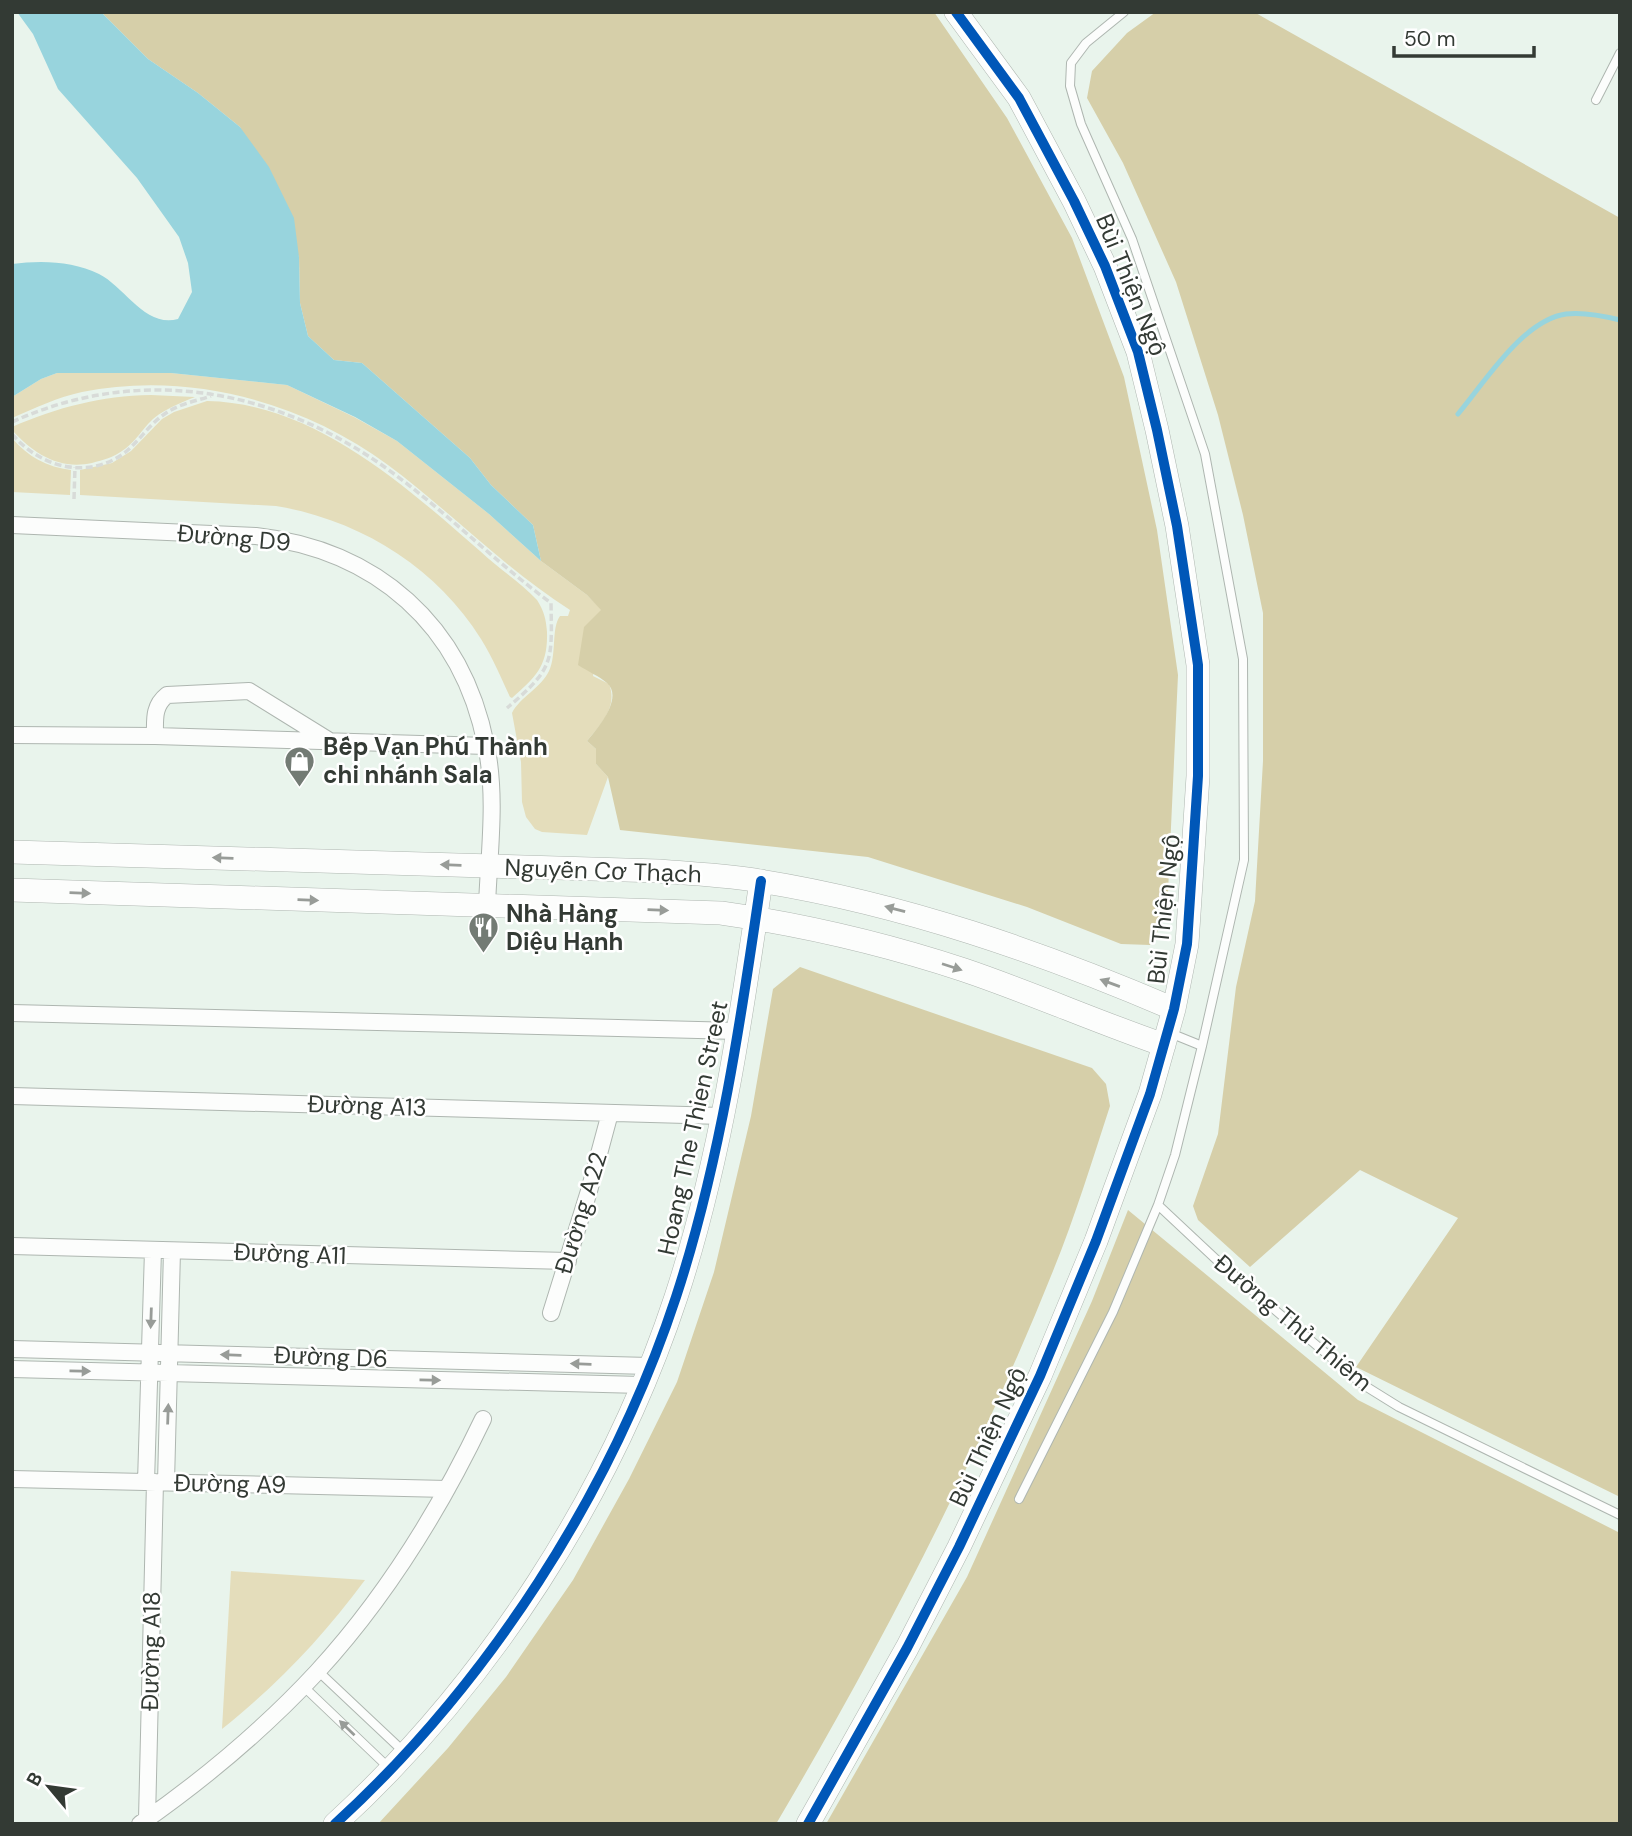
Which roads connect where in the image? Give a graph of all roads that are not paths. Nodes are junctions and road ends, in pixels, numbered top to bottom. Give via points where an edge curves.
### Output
1 (956, 12) edge
2 (1125, 12) edge
3 (1620, 53) edge
4 (1596, 100) dead end
5 (12, 524) edge
6 (12, 735) edge
7 (155, 736) junction
8 (328, 740) junction
9 (487, 746) junction
10 (12, 852) edge
11 (489, 866) junction
12 (761, 881) junction
13 (12, 890) edge
14 (487, 905) junction
15 (756, 918) junction
16 (1174, 1009) junction
17 (12, 1013) edge
18 (737, 1031) junction
19 (1166, 1039) junction
20 (1202, 1046) junction
21 (12, 1096) edge
22 (610, 1113) junction
23 (722, 1116) junction
24 (1158, 1205) junction
25 (12, 1246) edge
26 (153, 1250) junction
27 (172, 1251) junction
28 (568, 1261) junction
29 (551, 1313) dead end
30 (12, 1349) edge
31 (150, 1353) junction
32 (170, 1353) junction
33 (12, 1369) edge
34 (149, 1373) junction
35 (169, 1373) junction
36 (645, 1376) junction
37 (483, 1419) dead end
38 (12, 1479) edge
39 (156, 1482) junction
40 (447, 1489) junction
41 (1019, 1499) dead end
42 (1620, 1515) edge
43 (318, 1671) junction
44 (303, 1686) junction
45 (399, 1762) junction
46 (143, 1821) edge
47 (335, 1824) edge
48 (808, 1824) edge

1 - 16 street, Bùi Thiện Ngộ via 1019,98 1074,201 1138,352 1157,430 1198,665 1198,776 1187,944
2 - 20 lane via 1086,43 1071,63 1070,86 1081,124 1132,239 1205,454 1242,659 1244,860
3 - 4 lane
5 - 9 street, Đường D9 via 256,536 285,539 340,557 396,590 440,636 469,685
6 - 7 street
7 - 8 street
7 - 8 street via 155,710 167,695 249,691
8 - 9 street
9 - 11 street, Đường D9
11 -> 10 street, Nguyễn Cơ Thạch
11 - 12 street, Nguyễn Cơ Thạch via 659,871
11 - 14 street, Đường D9
12 - 15 street, Hoang The Thien Street
16 -> 12 street, Nguyễn Cơ Thạch via 922,916
13 -> 14 street, Nguyễn Cơ Thạch
14 -> 15 street, Nguyễn Cơ Thạch
15 - 18 street, Hoang The Thien Street
15 -> 19 street, Nguyễn Cơ Thạch via 901,950
16 - 19 street, Bùi Thiện Ngộ
17 - 18 street
18 - 23 street, Hoang The Thien Street
19 - 20 lane
19 - 48 street, Bùi Thiện Ngộ via 1071,1304 1002,1458 907,1648
20 - 24 lane via 1185,1122
21 - 22 street, Đường A13
22 - 23 street, Đường A13
22 - 28 street, Đường A22
23 - 36 street, Hoang The Thien Street via 693,1240
24 - 41 lane via 1113,1312
24 - 42 lane, Đường Thủ Thiêm via 1269,1306 1380,1396
25 - 26 street, Đường A11
26 - 27 street, Đường A11
26 -> 31 street, Đường A18
27 - 28 street, Đường A11
27 - 32 street, Đường A18
28 - 29 street, Đường A22
30 - 31 street, Đường D6
31 - 32 street, Đường D6
31 - 34 street, Đường A18
32 - 35 street, Đường A18
36 -> 32 street, Đường D6
33 -> 34 street, Đường D6
34 - 35 street, Đường D6
34 - 39 street, Đường A18
35 -> 36 street, Đường D6
39 -> 35 street, Đường A18
36 - 45 street, Hoang The Thien Street via 597,1480 533,1589 462,1688
37 - 40 street
38 - 39 street, Đường A9
39 - 40 street, Đường A9
39 - 46 street, Đường A18
40 - 43 street via 383,1589
43 - 44 street
43 - 45 lane
45 -> 44 lane
44 - 46 street via 238,1747
45 - 47 street, Hoang The Thien Street

